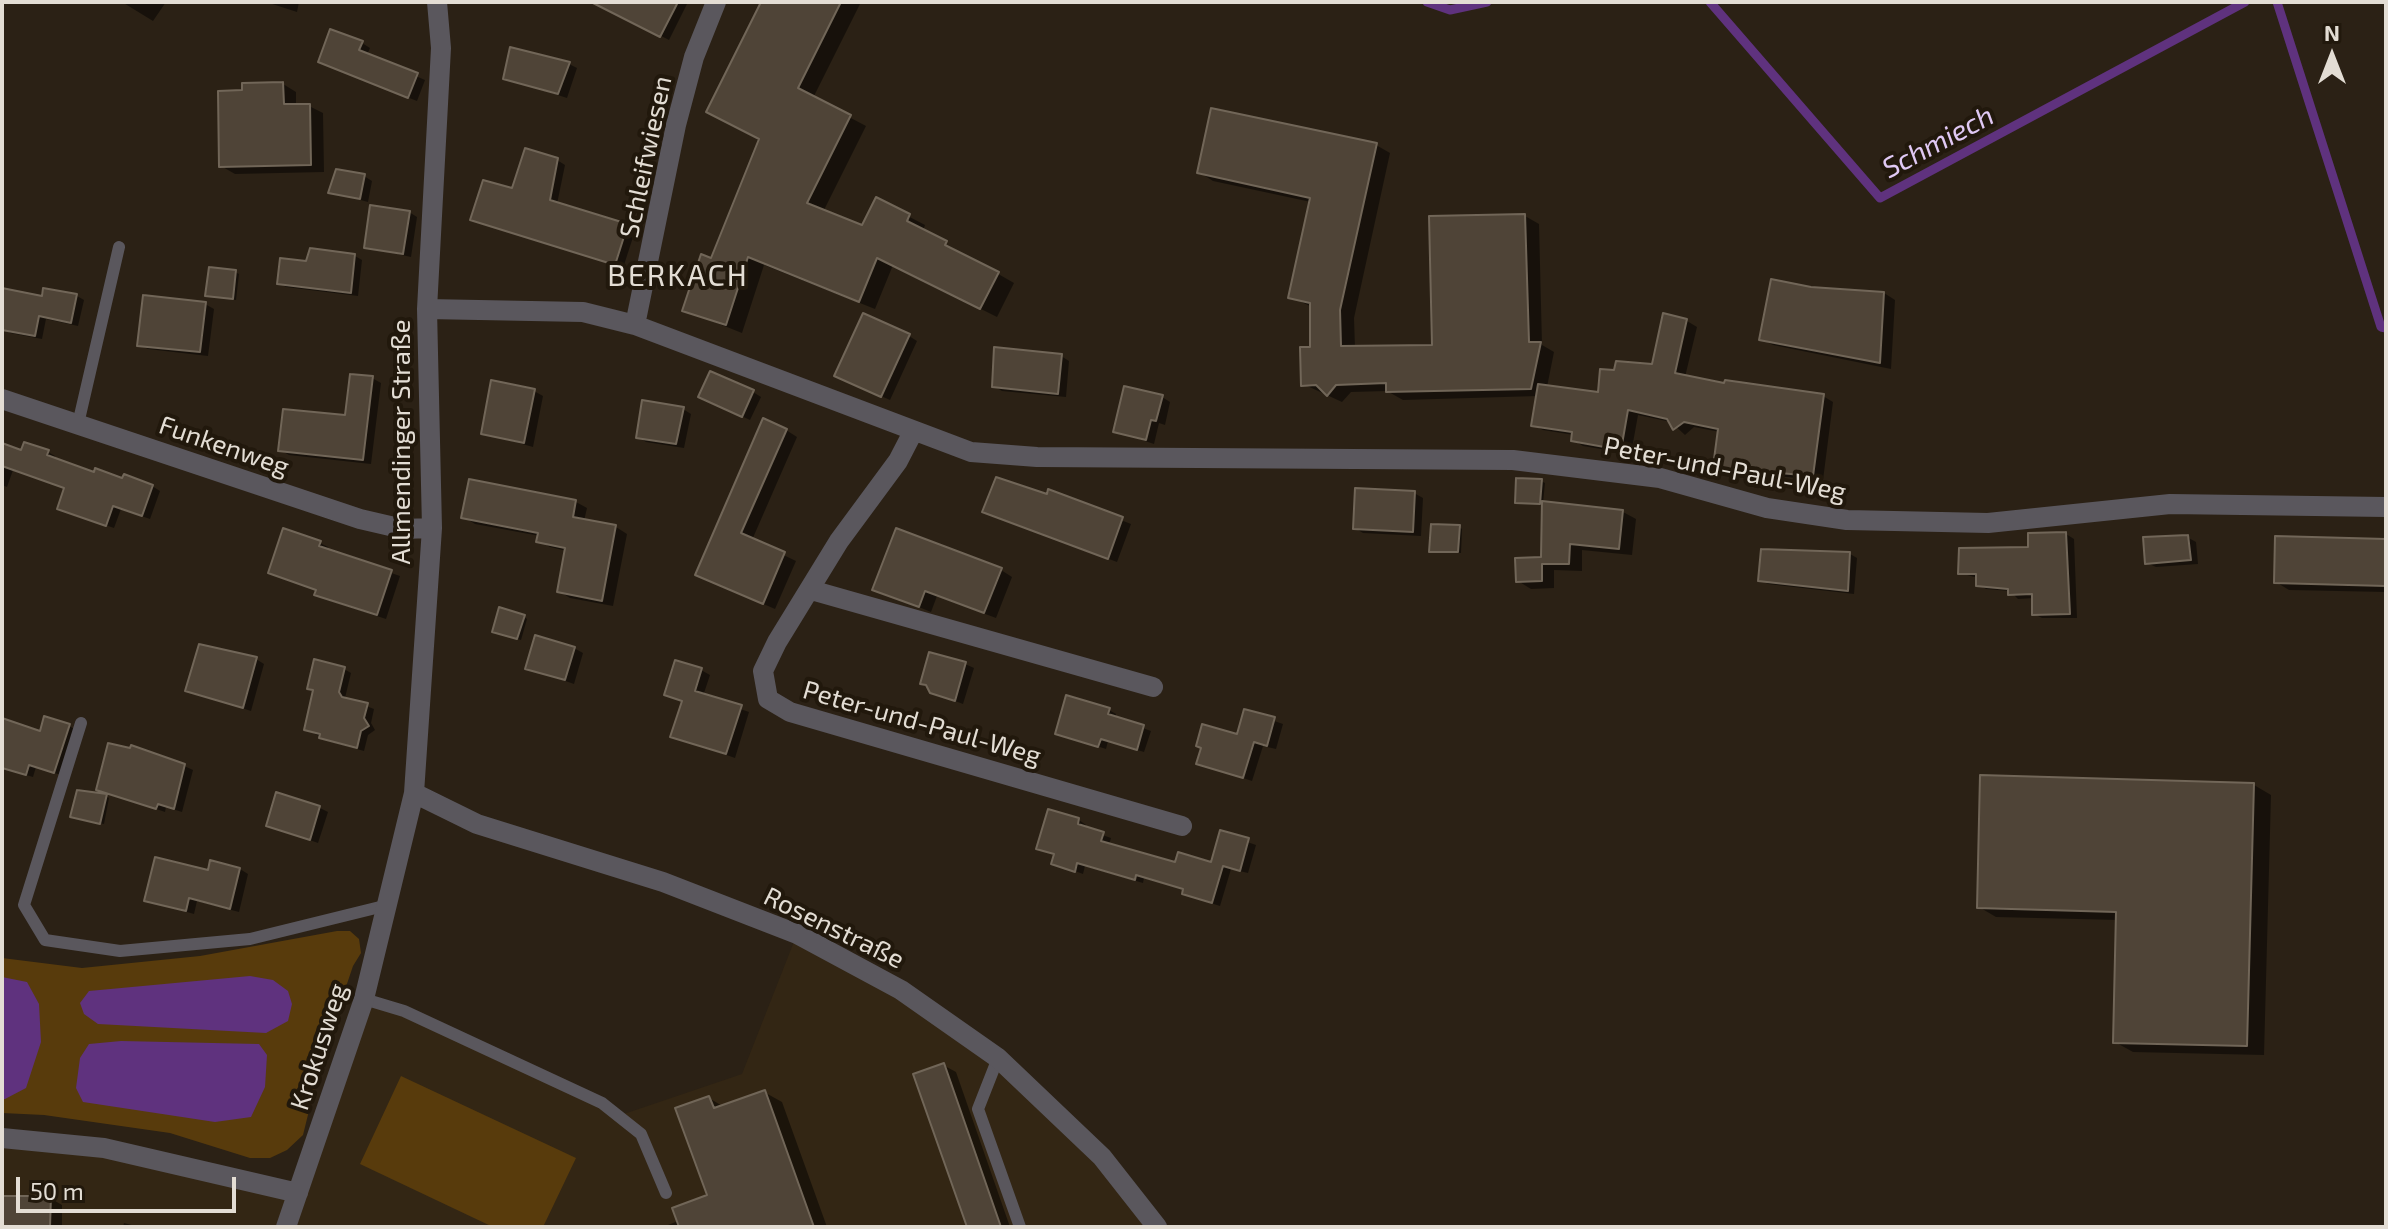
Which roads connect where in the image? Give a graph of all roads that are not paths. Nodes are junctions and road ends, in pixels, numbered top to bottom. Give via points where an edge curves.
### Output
1 (437, 2) edge
2 (716, 2) edge
3 (119, 247) dead end
4 (427, 309) junction
5 (635, 325) junction
6 (2, 399) edge
7 (78, 424) junction
8 (913, 432) junction
9 (2386, 507) edge
10 (432, 528) junction
11 (811, 590) junction
12 (1153, 687) dead end
13 (81, 723) dead end
14 (414, 793) junction
15 (1182, 826) dead end
16 (393, 881) joint
17 (388, 905) junction
18 (364, 999) junction
19 (998, 1058) junction
20 (2, 1138) edge
21 (298, 1193) junction
22 (666, 1193) dead end
23 (286, 1227) edge
24 (1020, 1227) edge
25 (1157, 1227) edge

1 - 4 street, Allmendinger Straße via 441,48
2 - 5 street, Schleifwiesen via 676,125
3 - 7 lane
4 - 5 street, Peter-und-Paul-Weg via 583,312
4 - 10 street, Allmendinger Straße
5 - 8 street, Peter-und-Paul-Weg
6 - 7 street, Funkenweg
7 - 10 street, Funkenweg via 360,519 403,529
8 - 9 street, Peter-und-Paul-Weg via 971,452 1037,457 1513,460 1660,478 1767,508 1847,520 1988,523 2170,504
8 - 11 street, Peter-und-Paul-Weg
10 - 14 street, Allmendinger Straße
11 - 12 street
11 - 15 street, Peter-und-Paul-Weg via 763,671 768,699 778,707
13 - 17 lane via 24,905 45,940 120,951 250,939
14 - 16 street, Allmendinger Straße
14 - 19 street, Rosenstraße via 477,824 663,882 797,934 901,990
16 - 17 street, Krokusweg
17 - 18 street, Krokusweg
18 - 21 street, Krokusweg
18 - 22 lane via 404,1011 612,1109 641,1134
19 - 24 lane via 978,1109
19 - 25 street, Rosenstraße via 1102,1157
20 - 21 street via 104,1148
21 - 23 street, Krokusweg

